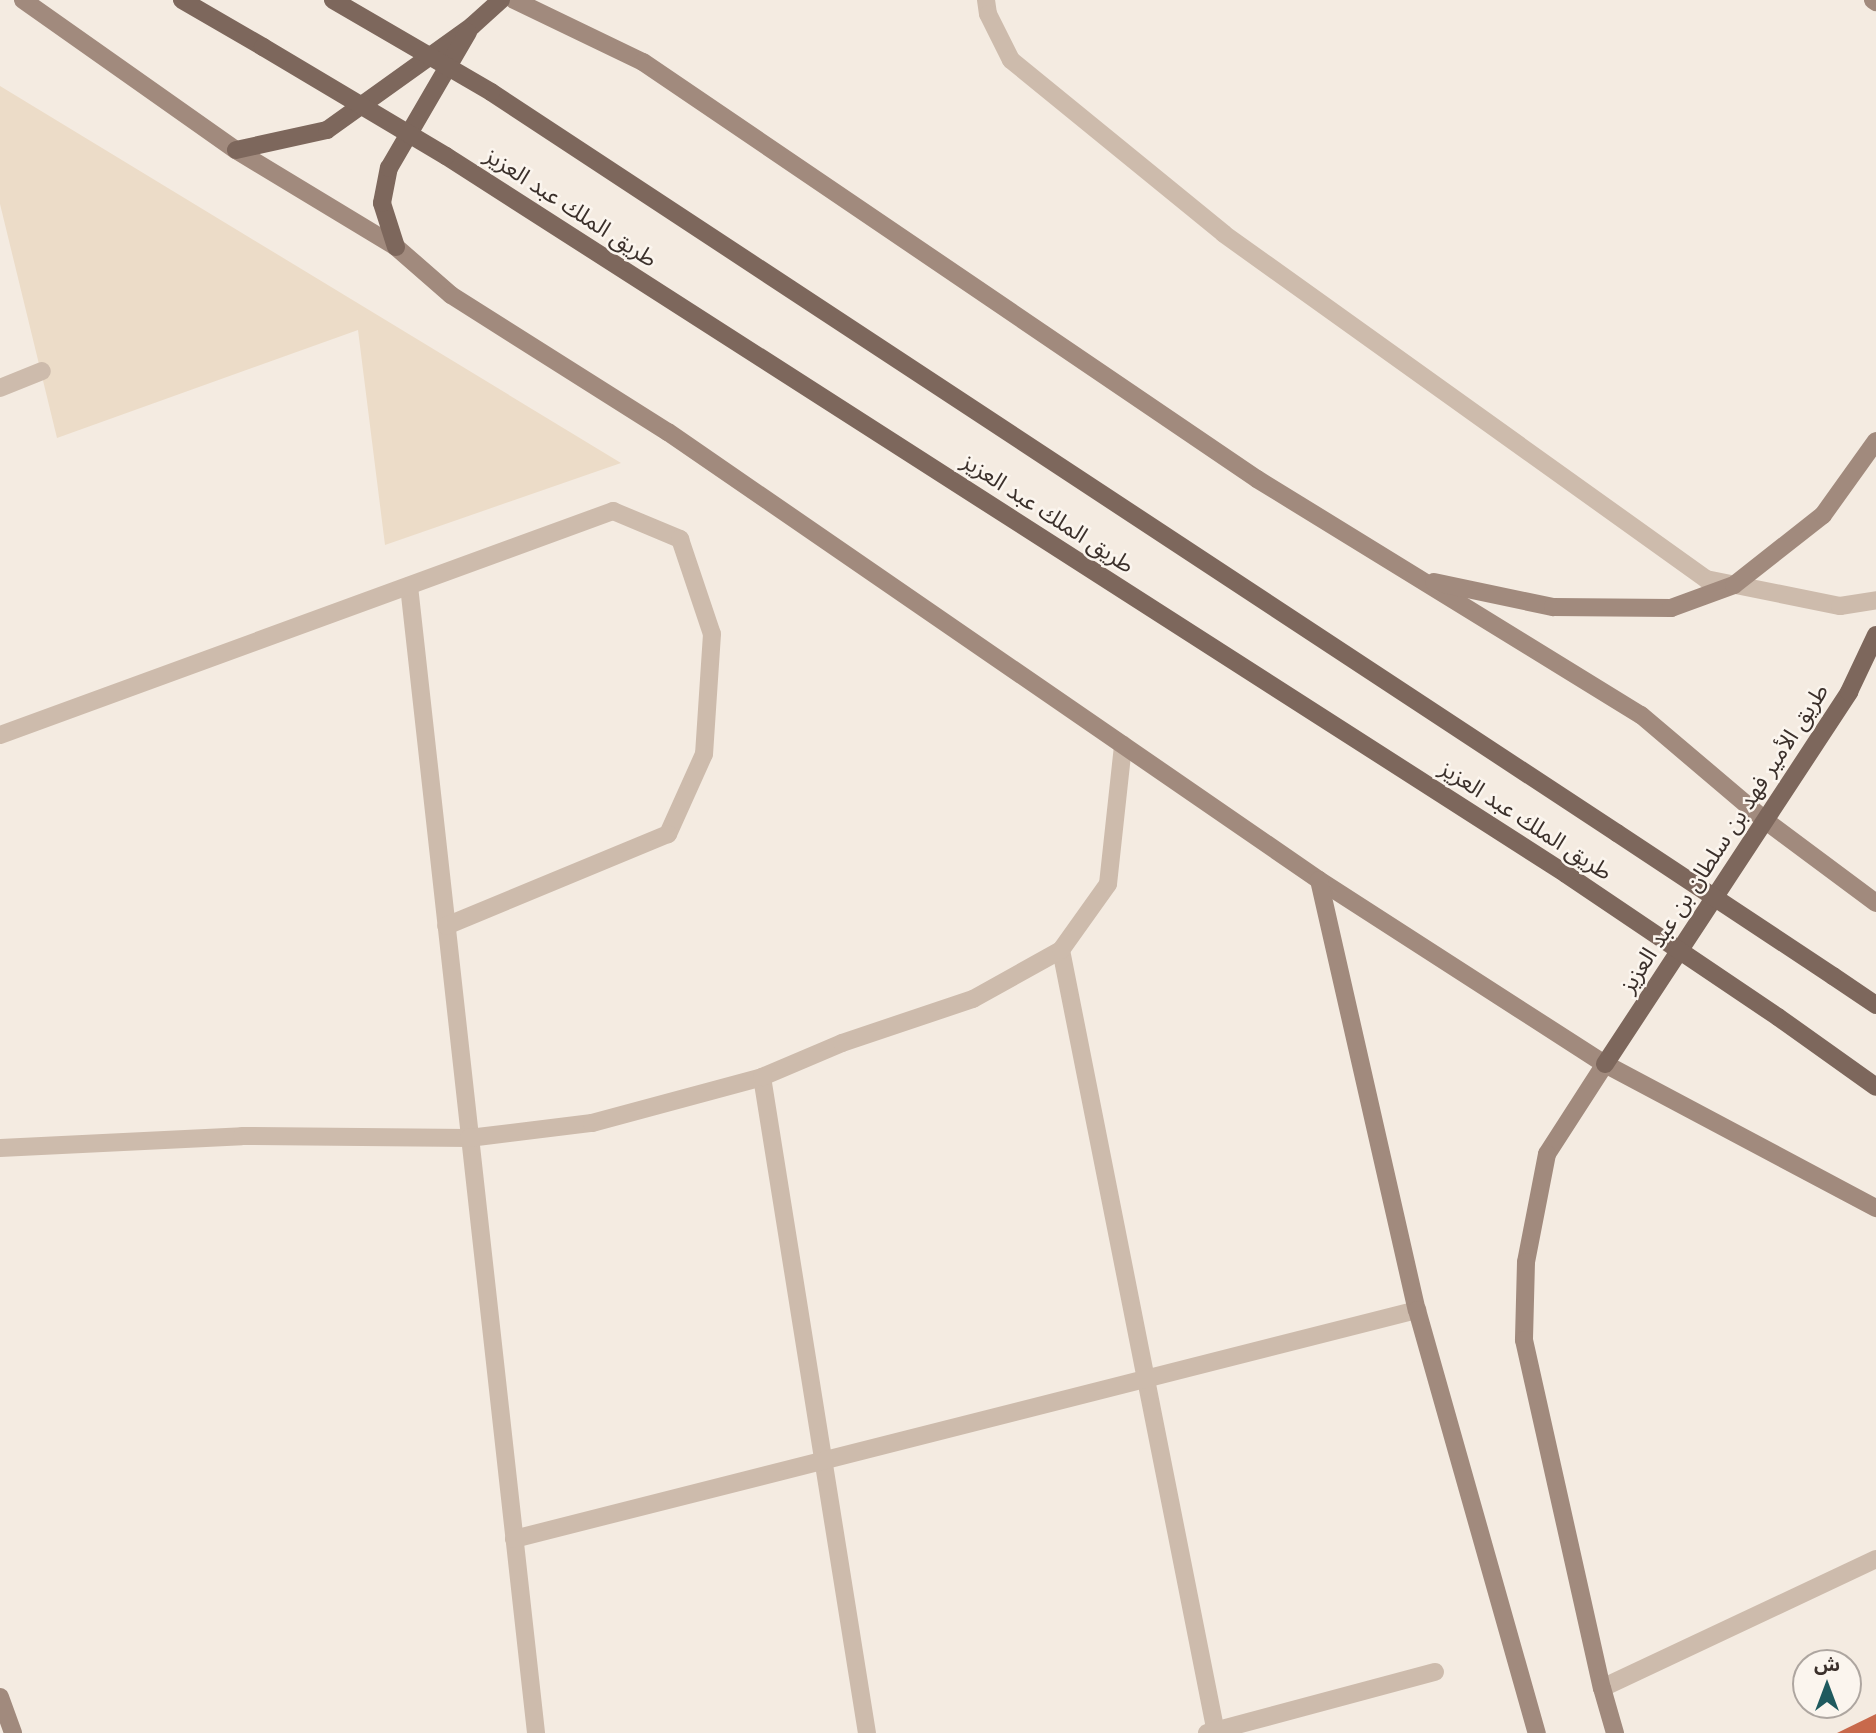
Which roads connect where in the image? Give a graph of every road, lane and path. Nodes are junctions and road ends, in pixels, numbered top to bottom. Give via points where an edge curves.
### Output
1 (23, 0) edge
2 (182, 0) edge
3 (333, 0) edge
4 (501, 0) edge
5 (514, 0) edge
6 (986, 0) edge
7 (472, 26) junction
8 (236, 150) junction
9 (396, 247) junction
10 (42, 371) dead end
11 (0, 388) edge
12 (1876, 441) edge
13 (1421, 579) junction
14 (1734, 585) junction
15 (409, 586) junction
16 (1876, 600) edge
17 (1876, 635) edge
18 (0, 736) edge
19 (1123, 745) junction
20 (1766, 821) junction
21 (1320, 880) junction
22 (1876, 903) edge
23 (446, 926) junction
24 (1061, 950) junction
25 (1876, 1005) edge
26 (1605, 1064) junction
27 (762, 1077) junction
28 (1876, 1087) edge
29 (469, 1138) junction
30 (0, 1148) edge
31 (1876, 1208) edge
32 (1417, 1310) junction
33 (1146, 1379) junction
34 (825, 1460) junction
35 (514, 1539) junction
36 (1876, 1559) edge
37 (1435, 1672) dead end
38 (1602, 1688) junction
39 (0, 1697) edge
40 (1213, 1732) edge
41 (13, 1733) edge
42 (536, 1733) edge
43 (867, 1733) edge
44 (1537, 1733) edge
45 (1615, 1733) edge

1 - 8 street
2 - 28 main road, طريق الملك عبد العزيز, bridge via 446,156 1566,874
3 - 25 main road, bridge via 491,92
4 - 7 main road
5 - 13 street via 643,62 1257,479
6 - 14 street via 988,14 1011,60 1223,234 1706,579
7 - 8 main road via 327,130
7 - 9 main road via 389,168 382,203
8 - 9 street
9 - 19 street via 451,295 668,432
10 - 11 street
12 - 14 street via 1823,515
13 - 14 street via 1553,607 1671,608
13 - 20 street via 1641,715
14 - 16 street via 1840,606
15 - 18 street
15 - 23 street
15 - 23 street via 613,511 680,539 712,634 704,754 668,834
17 - 20 main road, طريق الأمير فهد بن سلطان بن عبد العزيز via 1849,692
19 - 21 street
19 - 24 street via 1108,884
20 - 22 street
20 - 26 main road, طريق الأمير فهد بن سلطان بن عبد العزيز
21 - 26 street
21 - 32 street
23 - 29 street
24 - 27 street via 972,999 842,1043
24 - 33 street
26 - 31 street
26 - 38 street via 1547,1154 1526,1262 1524,1340
27 - 29 street via 592,1123
27 - 34 street
29 - 30 street via 242,1136
29 - 35 street
32 - 33 street
32 - 44 street
33 - 34 street
33 - 40 street
34 - 35 street
34 - 43 street
35 - 42 street
36 - 38 street
37 - 40 street
38 - 45 street
39 - 41 street

